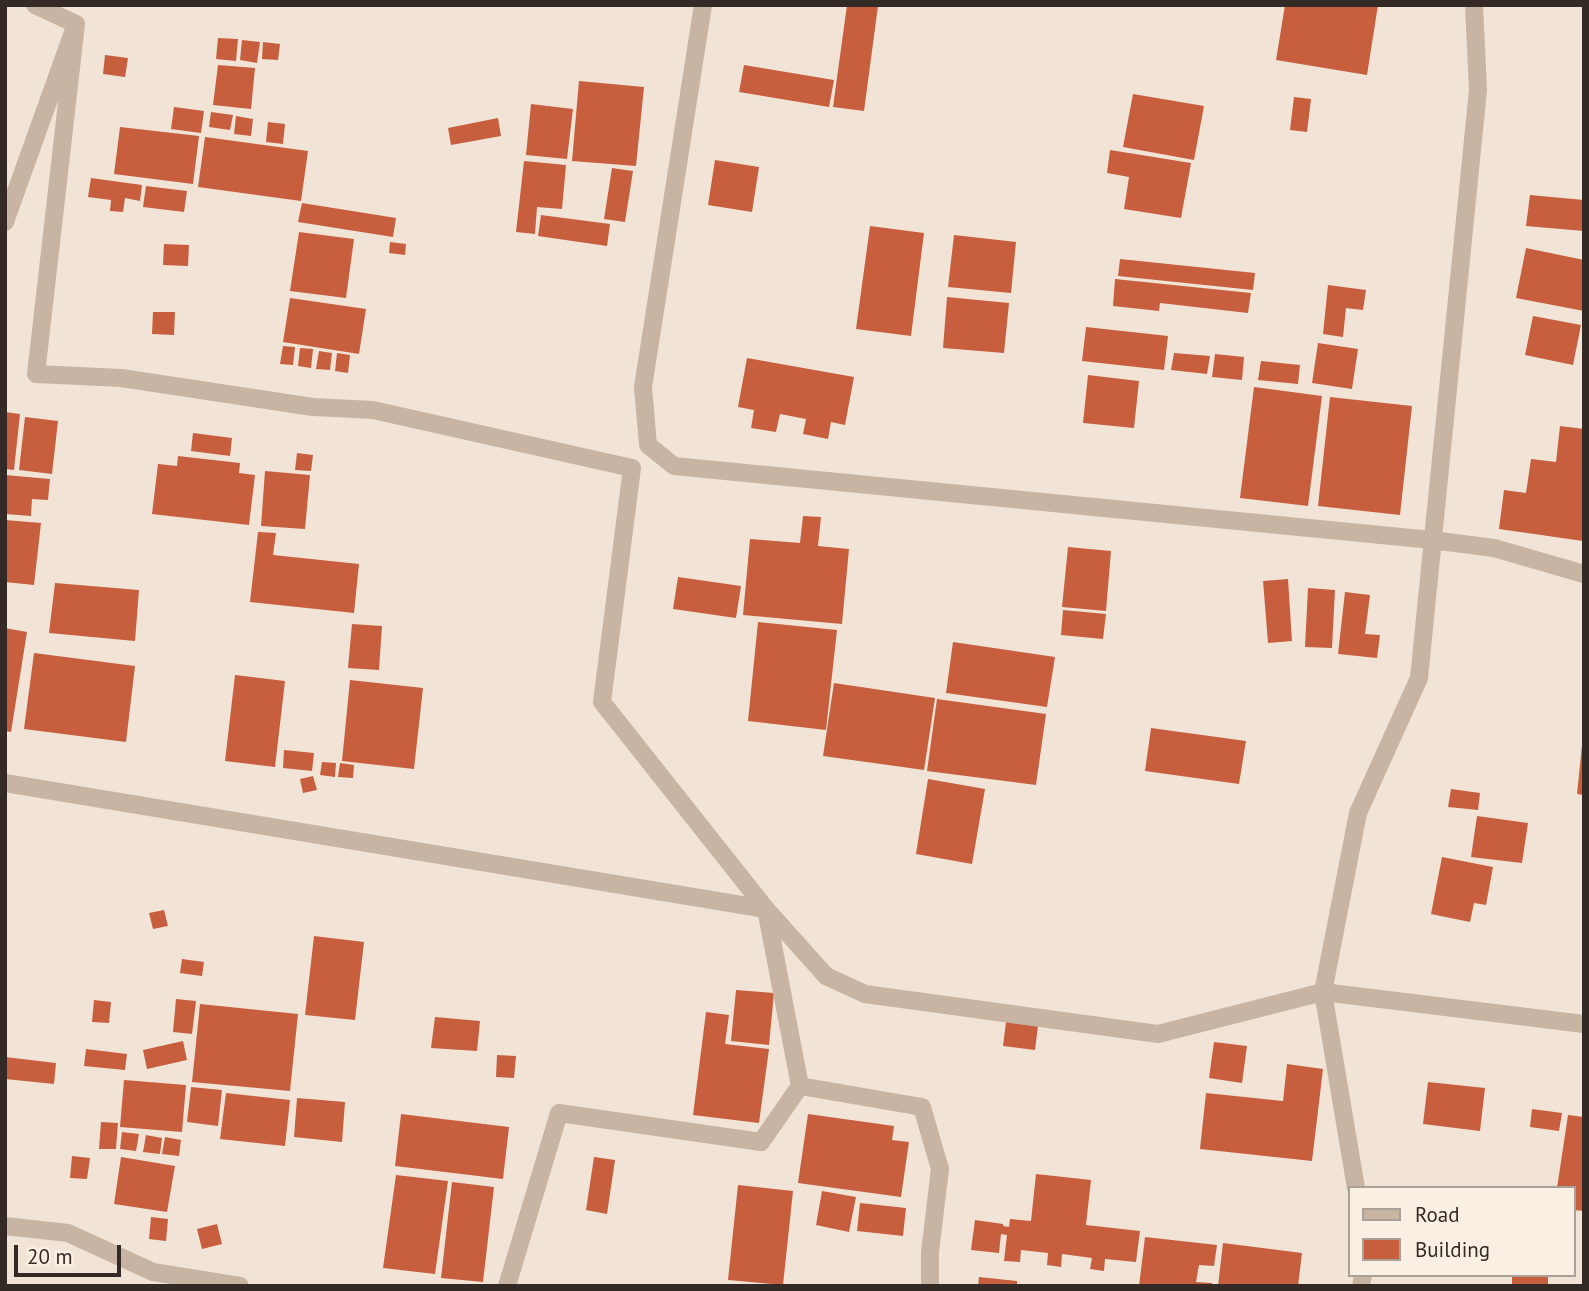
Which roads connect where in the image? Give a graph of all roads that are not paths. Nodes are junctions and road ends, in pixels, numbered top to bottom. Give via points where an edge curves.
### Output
1 (35, 5) edge
2 (703, 5) edge
3 (1475, 5) edge
4 (76, 24) junction
5 (5, 222) edge
6 (1432, 540) junction
7 (1584, 574) edge
8 (5, 783) edge
9 (766, 909) junction
10 (1324, 992) junction
11 (1584, 1024) edge
12 (800, 1086) junction
13 (1356, 1186) edge
14 (5, 1226) edge
15 (240, 1286) edge
16 (507, 1286) edge
17 (930, 1286) edge

1 - 4 street
2 - 6 street via 643,387 648,445 674,466
3 - 6 street via 1478,90
4 - 5 street
4 - 9 street via 36,374 121,378 313,407 373,410 632,468 602,702
6 - 7 street via 1494,548
6 - 10 street via 1419,678 1358,813
8 - 9 street
9 - 10 street via 825,976 865,994 1158,1034
9 - 12 street
10 - 11 street
10 - 13 street
12 - 16 street via 761,1142 559,1113
12 - 17 street via 922,1107 940,1169
14 - 15 street via 68,1233 153,1272

